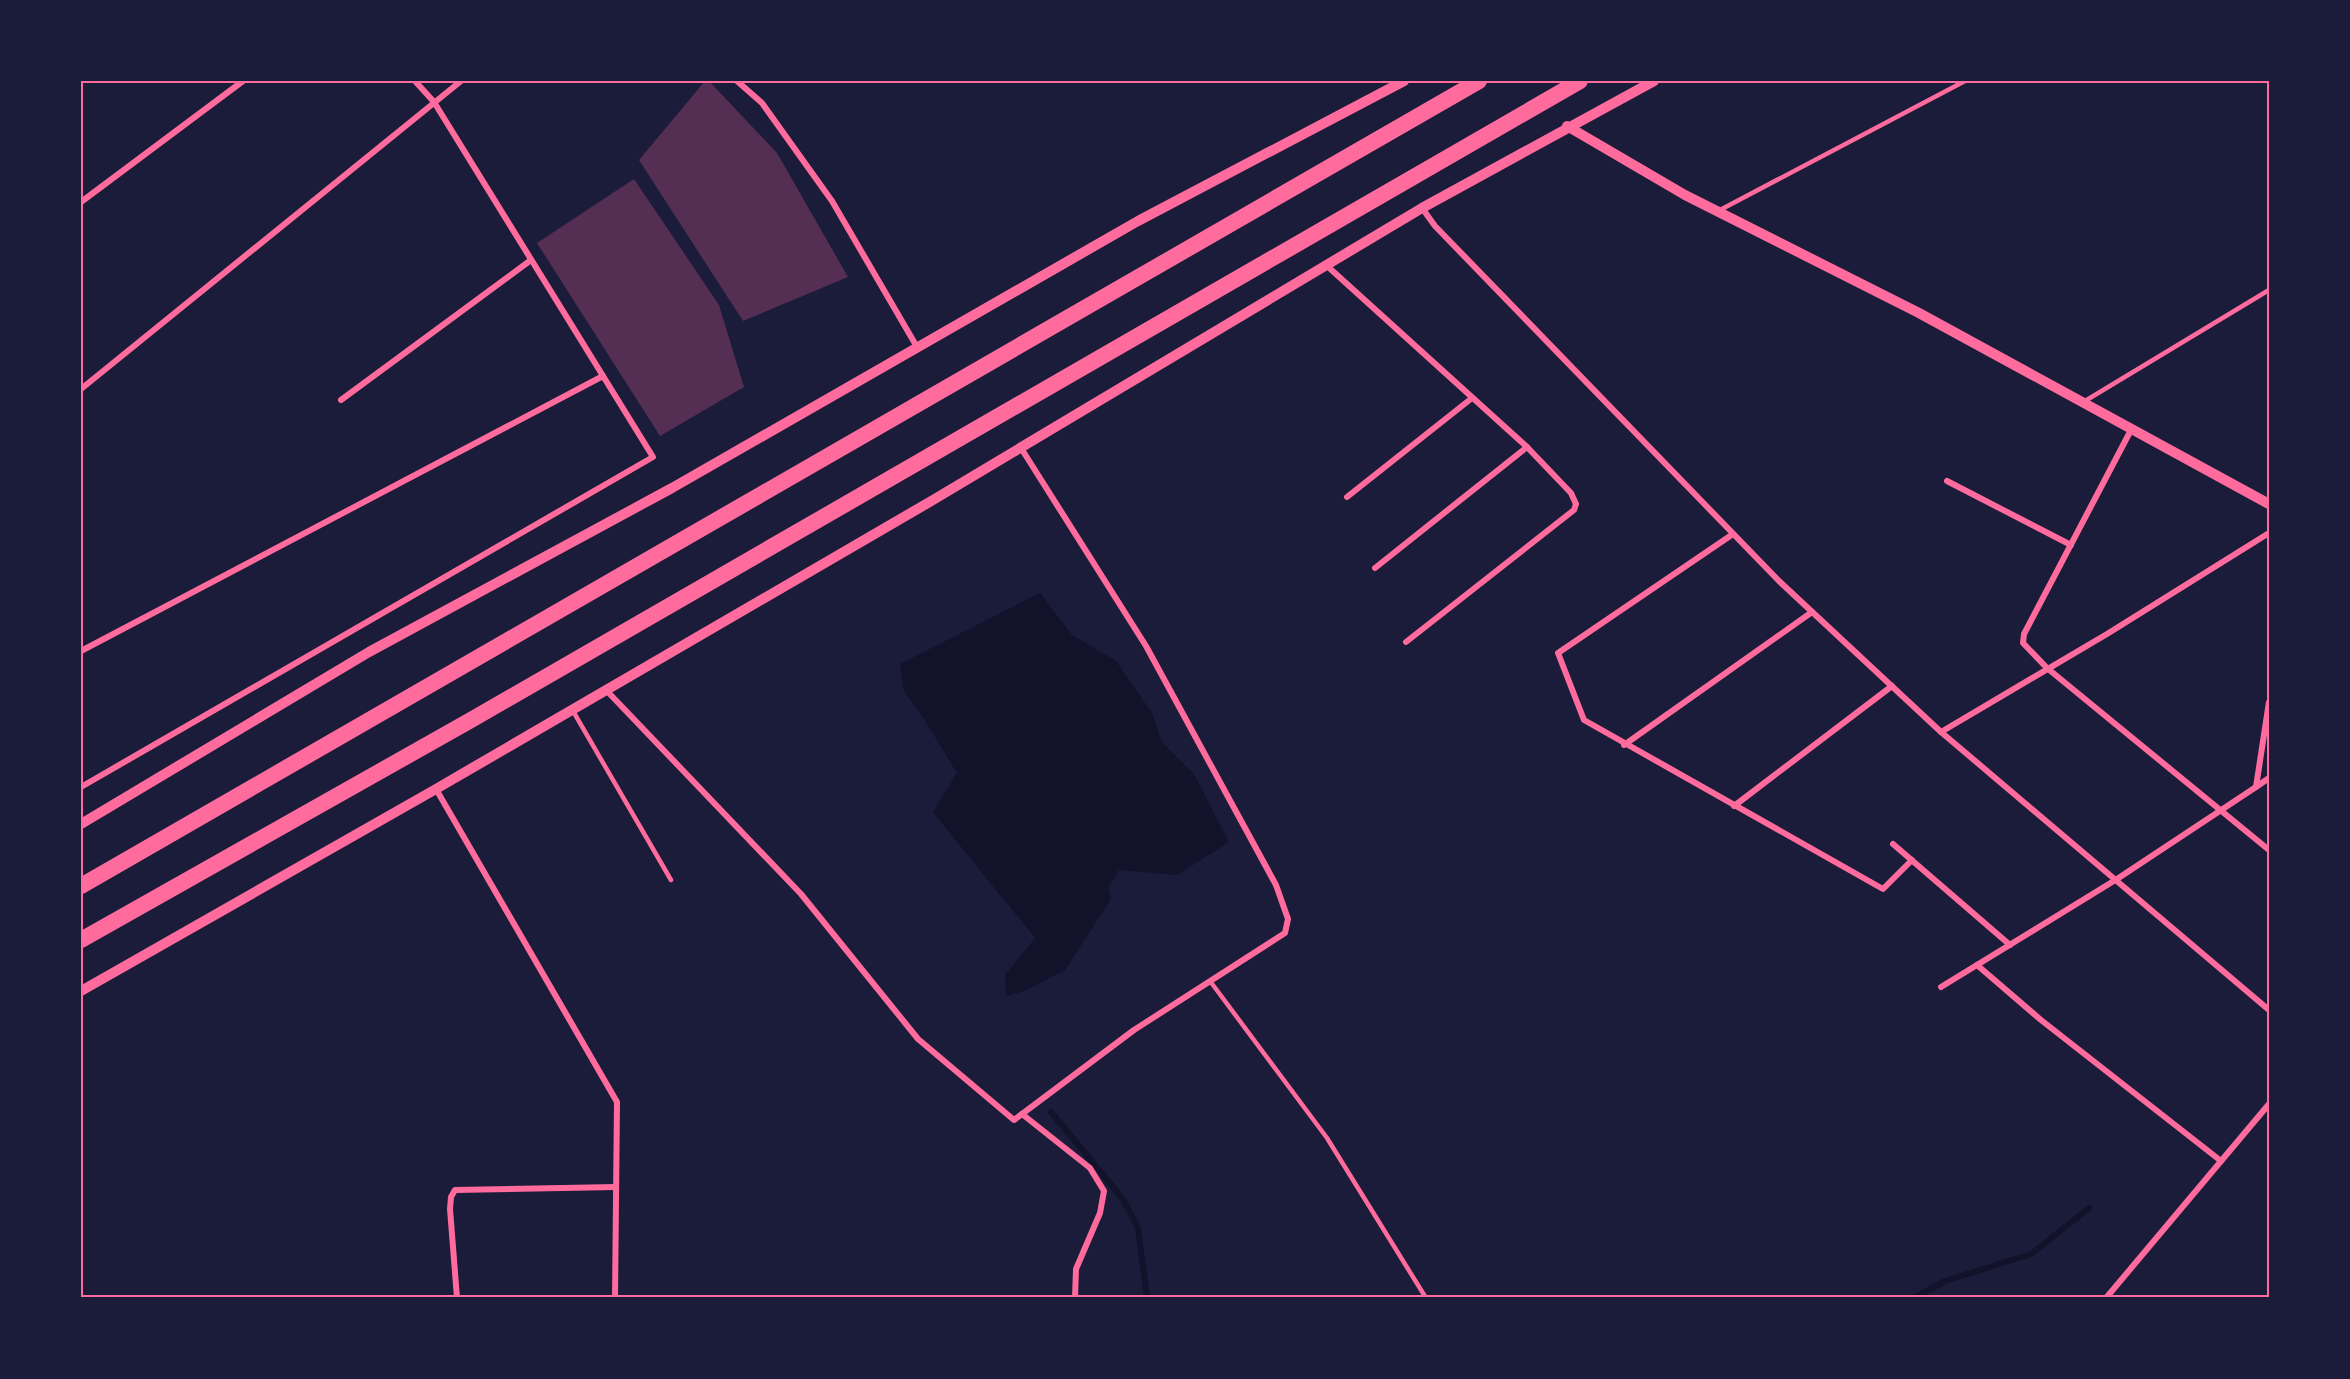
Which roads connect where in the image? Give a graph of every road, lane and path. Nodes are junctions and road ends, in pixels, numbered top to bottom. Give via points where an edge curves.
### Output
1 (243, 81) edge
2 (415, 81) edge
3 (461, 81) edge
4 (737, 81) edge
5 (1404, 81) edge
6 (1479, 81) edge
7 (1580, 81) edge
8 (1654, 81) edge
9 (1965, 81) edge
10 (434, 102) junction
11 (1568, 126) junction
12 (81, 202) edge
13 (1422, 208) junction
14 (1717, 211) junction
15 (531, 260) junction
16 (1326, 265) junction
17 (2269, 290) edge
18 (917, 347) junction
19 (603, 376) junction
20 (81, 389) edge
21 (1472, 398) junction
22 (341, 400) dead end
23 (2082, 403) junction
24 (2132, 430) junction
25 (1527, 447) junction
26 (1021, 448) junction
27 (1947, 481) dead end
28 (1347, 497) dead end
29 (2269, 504) edge
30 (2269, 532) edge
31 (1733, 534) junction
32 (2071, 545) junction
33 (1375, 568) dead end
34 (1812, 612) junction
35 (1406, 642) dead end
36 (81, 651) edge
37 (2047, 668) junction
38 (1892, 686) junction
39 (606, 690) junction
40 (2269, 702) edge
41 (572, 710) junction
42 (1941, 732) junction
43 (1624, 745) junction
44 (2269, 778) edge
45 (81, 787) edge
46 (2256, 787) junction
47 (436, 789) junction
48 (1734, 806) junction
49 (2219, 811) junction
50 (81, 824) edge
51 (1893, 844) dead end
52 (2269, 850) edge
53 (1912, 860) junction
54 (2117, 879) junction
55 (671, 880) dead end
56 (81, 886) edge
57 (81, 940) edge
58 (2010, 945) junction
59 (1977, 965) junction
60 (1210, 981) junction
61 (1941, 987) dead end
62 (81, 991) edge
63 (2269, 1010) edge
64 (2269, 1104) edge
65 (1022, 1114) junction
66 (2221, 1161) junction
67 (616, 1187) junction
68 (457, 1298) edge
69 (615, 1298) edge
70 (1075, 1298) edge
71 (1426, 1298) edge
72 (2106, 1298) edge

1 - 12 street
2 - 10 street
3 - 10 street
4 - 18 street via 762,103 832,201
5 - 18 street via 1138,221
6 - 56 highway
7 - 57 highway via 471,720
8 - 11 street
9 - 14 lane
10 - 15 street
10 - 20 street
11 - 13 street
11 - 14 street
13 - 16 street
13 - 31 street via 1435,226
14 - 23 street via 1919,313
15 - 19 street
15 - 22 street
16 - 21 street
16 - 26 street
17 - 23 lane
18 - 50 street via 672,488 369,652
19 - 36 street
19 - 45 street via 653,456
21 - 25 street
21 - 28 street
23 - 24 street
24 - 29 street
24 - 32 street
25 - 33 street
25 - 35 street via 1570,493 1576,504 1574,510
26 - 39 street
26 - 60 street via 1146,646 1276,885 1288,919 1285,933
27 - 32 street
30 - 37 street
31 - 34 street
31 - 43 street via 1558,653 1584,720
32 - 37 street via 2023,638 2028,651
34 - 38 street
34 - 43 street
37 - 42 street
37 - 49 street
38 - 42 street
38 - 48 street
39 - 41 street
39 - 65 street via 801,894 918,1039 1014,1120
40 - 46 street
41 - 47 street
41 - 55 lane
42 - 54 street
43 - 48 street
44 - 46 street
46 - 49 street
47 - 62 street
47 - 67 street via 616,1102
48 - 53 street via 1883,888
49 - 52 street
49 - 54 street
51 - 53 street
53 - 58 street
54 - 58 street
54 - 63 street
58 - 59 street
59 - 61 street
59 - 66 street
60 - 65 street via 1134,1030
60 - 71 lane via 1327,1138
64 - 66 street
65 - 70 street via 1090,1168 1104,1191 1100,1213 1076,1269
66 - 72 street
67 - 68 street via 455,1190 450,1209
67 - 69 street

